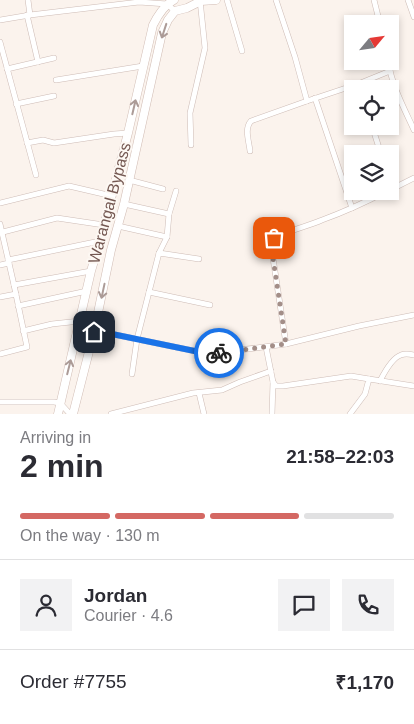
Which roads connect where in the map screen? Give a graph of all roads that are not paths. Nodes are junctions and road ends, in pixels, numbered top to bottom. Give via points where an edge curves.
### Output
1 (28, 0) edge
2 (216, 0) edge
3 (227, 0) edge
4 (276, 0) edge
5 (374, 0) edge
6 (408, 0) edge
7 (138, 1) edge
8 (200, 1) edge
9 (170, 2) edge
10 (175, 11) junction
11 (28, 15) junction
12 (378, 15) edge
13 (414, 17) edge
14 (0, 20) edge
15 (0, 42) edge
16 (242, 51) dead end
17 (54, 58) dead end
18 (38, 62) junction
19 (143, 66) junction
20 (8, 70) junction
21 (390, 71) joint
22 (56, 80) dead end
23 (371, 80) edge
24 (344, 90) edge
25 (54, 96) dead end
26 (315, 98) junction
27 (307, 100) junction
28 (16, 104) junction
29 (414, 130) edge
30 (128, 134) junction
31 (27, 143) junction
32 (191, 145) dead end
33 (250, 150) dead end
34 (36, 175) dead end
35 (414, 178) edge
36 (129, 180) junction
37 (399, 186) edge
38 (163, 189) dead end
39 (176, 190) dead end
40 (112, 196) junction
41 (369, 200) edge
42 (0, 203) edge
43 (124, 204) junction
44 (352, 208) junction
45 (168, 214) junction
46 (0, 224) edge
47 (104, 225) junction
48 (118, 226) junction
49 (2, 232) junction
50 (167, 237) junction
51 (100, 241) junction
52 (159, 253) junction
53 (199, 260) dead end
54 (9, 261) junction
55 (0, 265) edge
56 (91, 271) junction
57 (14, 285) junction
58 (87, 291) junction
59 (149, 292) junction
60 (16, 294) junction
61 (0, 297) edge
62 (210, 305) dead end
63 (18, 306) junction
64 (414, 315) edge
65 (80, 321) junction
66 (23, 331) junction
67 (94, 332) junction
68 (137, 339) junction
69 (286, 344) junction
70 (266, 347) junction
71 (0, 354) edge
72 (414, 355) edge
73 (270, 371) junction
74 (132, 374) dead end
75 (368, 379) junction
76 (380, 381) junction
77 (273, 382) junction
78 (414, 386) edge
79 (199, 393) junction
80 (0, 402) edge
81 (54, 402) junction
82 (58, 414) edge
83 (72, 414) edge
84 (111, 414) edge
85 (204, 414) edge
86 (272, 414) edge
87 (350, 414) edge

1 - 11 street
2 - 8 main road
3 - 16 street
4 - 27 street
5 - 12 street
6 - 13 street
7 - 9 street
7 - 11 street
8 - 10 main road
8 - 32 street via 205,48 190,113
9 - 10 street
9 - 19 main road, Warangal Bypass via 153,25
10 -> 36 main road via 162,33
11 - 14 street
11 - 18 street
15 - 20 street
17 - 18 street
18 - 20 street
19 - 22 street
30 -> 19 main road, Warangal Bypass
20 - 28 street
21 - 23 street
21 - 29 street
24 - 26 street
25 - 28 street
26 - 27 street
26 - 44 street
27 - 33 street via 250,121 247,128
28 - 31 street
30 - 31 street
30 - 40 main road, Warangal Bypass
31 - 34 street
35 - 37 street
36 - 38 street
36 - 43 main road
39 - 45 street
40 - 42 street via 70,186
40 - 47 main road, Warangal Bypass
41 - 44 street
43 - 45 street
43 - 48 main road
44 - 69 street via 274,238 271,245
45 - 50 street
46 - 49 street
47 - 49 street via 57,218
47 - 51 main road, Warangal Bypass
48 - 50 street
48 -> 67 main road
49 - 54 street
50 - 52 street
51 - 54 street
51 - 56 main road, Warangal Bypass
52 - 53 street
52 - 59 street
54 - 55 street
54 - 57 street
56 - 57 street
56 - 58 main road, Warangal Bypass
57 - 60 street
58 - 63 street
58 - 65 main road, Warangal Bypass
59 - 62 street
59 - 68 street
60 - 61 street
60 - 63 street
63 - 66 street
64 - 69 street
65 - 66 street
81 -> 65 main road, Warangal Bypass
66 - 71 street via 27,347
67 - 68 street
67 - 83 main road
68 - 70 street via 209,354
68 - 74 street
69 - 70 street
70 - 73 street
72 - 76 street via 400,355
73 - 77 street
73 - 79 street via 222,390
75 - 76 street
75 - 77 street via 351,376 283,386 276,386
75 - 87 street via 365,394
76 - 78 street
77 - 86 street
79 - 84 street
79 - 85 street
80 - 81 street
81 - 82 main road, Warangal Bypass
81 - 83 street

